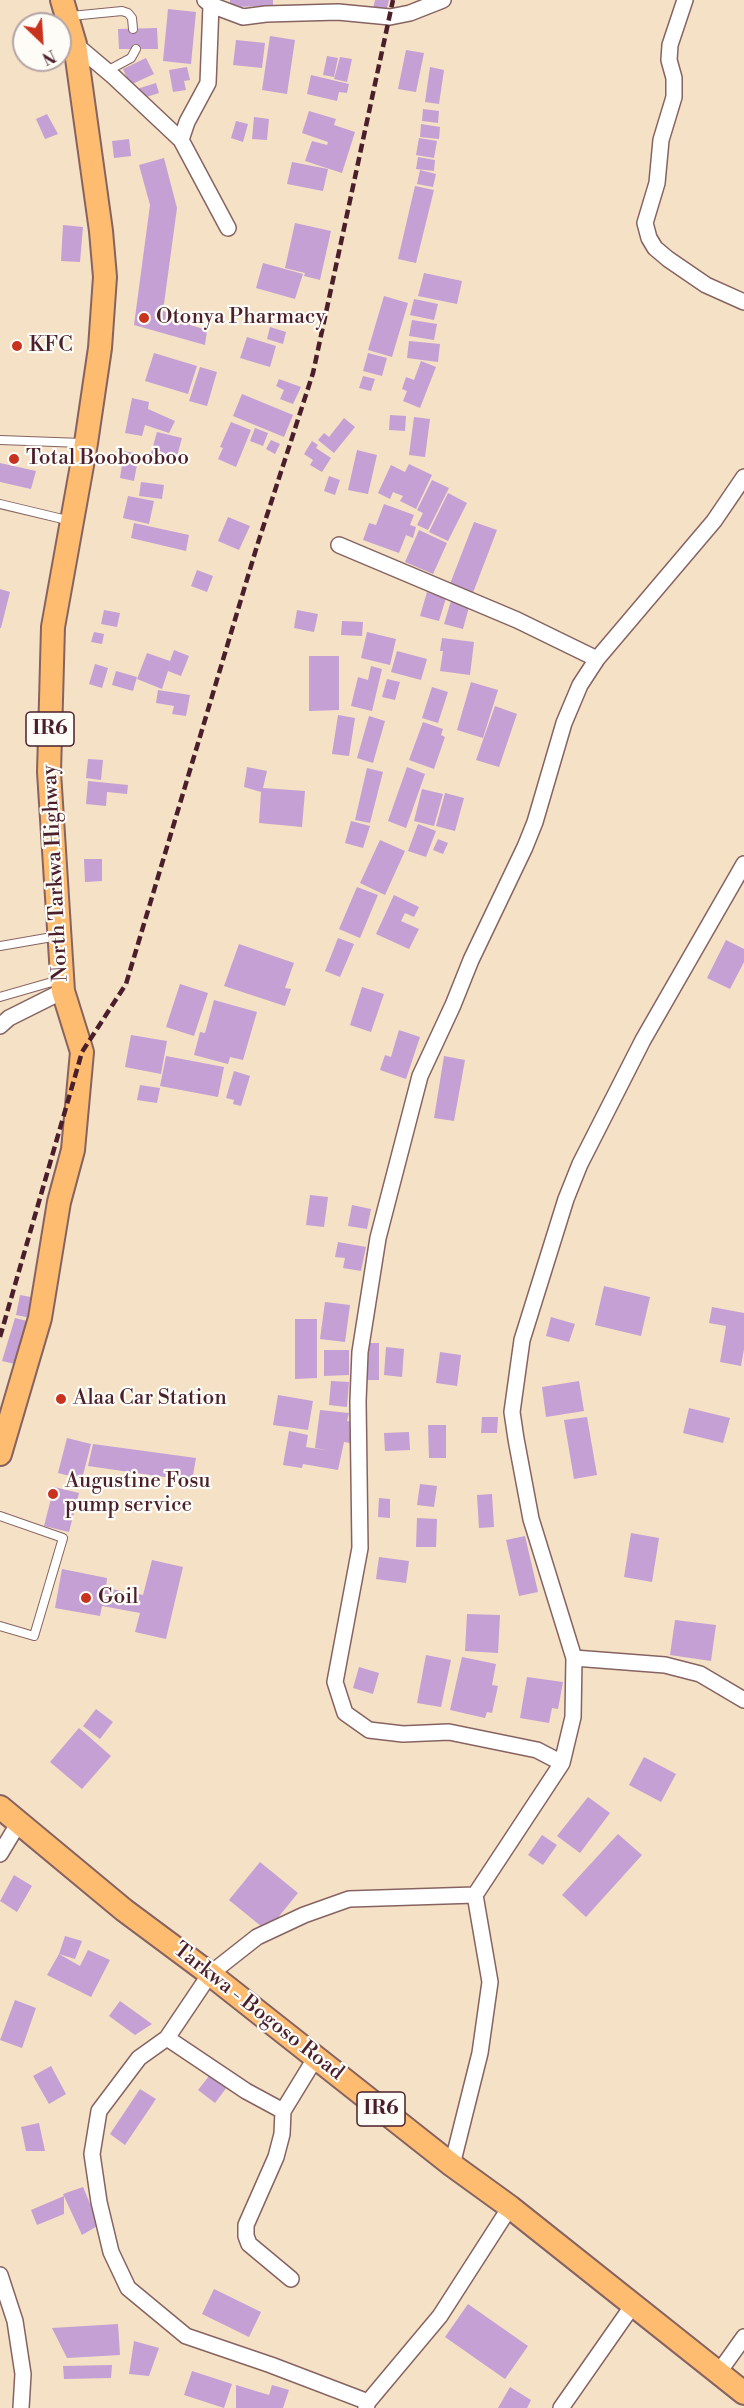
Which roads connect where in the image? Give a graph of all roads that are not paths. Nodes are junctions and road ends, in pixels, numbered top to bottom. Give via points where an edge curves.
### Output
1 (443, 0) edge
2 (685, 0) edge
3 (208, 3) edge
4 (64, 8) edge
5 (133, 29) dead end
6 (75, 44) junction
7 (136, 49) dead end
8 (107, 71) junction
9 (181, 140) junction
10 (228, 228) dead end
11 (744, 302) edge
12 (0, 440) edge
13 (86, 443) junction
14 (744, 477) edge
15 (0, 504) edge
16 (73, 522) junction
17 (339, 545) dead end
18 (597, 659) junction
19 (744, 864) edge
20 (59, 936) junction
21 (0, 946) edge
22 (63, 985) junction
23 (0, 997) edge
24 (0, 1026) edge
25 (0, 1454) edge
26 (0, 1516) edge
27 (0, 1626) edge
28 (574, 1658) junction
29 (744, 1700) edge
30 (562, 1763) junction
31 (0, 1807) edge
32 (18, 1824) junction
33 (0, 1854) edge
34 (475, 1895) junction
35 (210, 1974) junction
36 (167, 2037) junction
37 (316, 2057) junction
38 (283, 2110) junction
39 (452, 2165) junction
40 (510, 2207) junction
41 (0, 2275) edge
42 (291, 2279) dead end
43 (633, 2305) junction
44 (744, 2337) edge
45 (719, 2372) junction
46 (744, 2393) edge
47 (367, 2405) edge
48 (21, 2408) edge
49 (561, 2408) edge

1 - 3 street via 390,17 338,12 243,17
2 - 11 street via 670,45 674,97 661,140 657,183 645,223 652,243 668,259 706,285
3 - 9 street via 208,83
4 - 5 lane via 122,11 132,18
4 - 6 main road, North Tarkwa Highway / IR6
6 - 8 street
6 - 13 main road, North Tarkwa Highway / IR6 via 105,277 100,348
7 - 8 lane via 131,58
8 - 9 street
9 - 10 street
12 - 13 lane
13 - 16 main road, North Tarkwa Highway / IR6
14 - 18 street via 714,521
15 - 16 lane
16 - 20 main road, North Tarkwa Highway / IR6 via 53,627 49,772
17 - 18 street via 517,620
18 - 30 street via 580,685 564,723 535,822 420,1076 411,1107 378,1238 360,1352 360,1548 335,1682 345,1713 369,1730 403,1734 449,1732 528,1748
19 - 28 street via 643,1040 580,1164 522,1340 512,1412 516,1439 531,1519
20 - 21 lane
20 - 22 main road, North Tarkwa Highway / IR6
22 - 23 lane
22 - 24 street
22 - 25 main road, North Tarkwa Highway / IR6 via 82,1052 73,1150 58,1202 40,1318
26 - 27 lane via 63,1538 34,1636
28 - 29 street via 665,1665 700,1674
28 - 30 street via 573,1717
30 - 34 street
31 - 32 main road, Tarkwa - Bogoso Road / IR6
32 - 33 street
32 - 35 main road, Tarkwa - Bogoso Road / IR6
34 - 35 street via 349,1899 257,1937
34 - 39 street via 490,1982 480,2053
35 - 36 street
35 - 37 main road, Tarkwa - Bogoso Road / IR6
36 - 38 street via 246,2091
36 - 47 street via 139,2058 99,2111 92,2154 103,2226 128,2288 186,2336 271,2365
37 - 38 street
37 - 39 main road, Tarkwa - Bogoso Road / IR6
38 - 42 street via 276,2157 246,2225 246,2236 249,2244
39 - 40 main road, Tarkwa - Bogoso Road / IR6
40 - 43 main road, Tarkwa - Bogoso Road / IR6
40 - 47 street via 440,2316
41 - 48 street via 15,2321 23,2374
43 - 45 main road, Tarkwa - Bogoso Road / IR6
43 - 49 street
44 - 45 street
45 - 46 main road, Tarkwa - Bogoso Road / IR6

